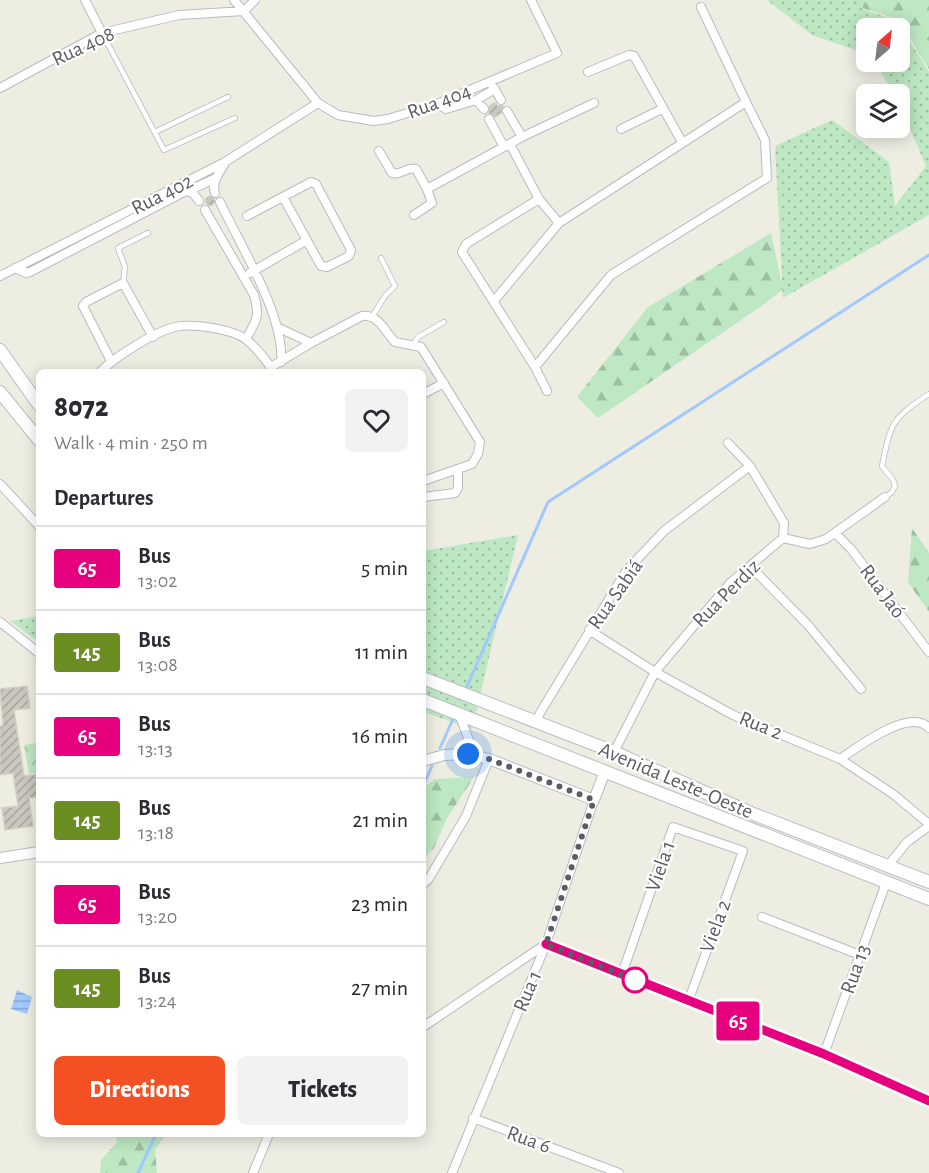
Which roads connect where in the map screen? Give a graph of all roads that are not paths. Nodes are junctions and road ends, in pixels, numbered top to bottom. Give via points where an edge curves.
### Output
1 (85, 0) edge
2 (234, 0) edge
3 (255, 0) edge
4 (531, 0) edge
5 (701, 7) dead end
6 (243, 11) junction
7 (102, 33) junction
8 (588, 72) dead end
9 (492, 86) junction
10 (0, 88) edge
11 (228, 97) dead end
12 (476, 100) junction
13 (501, 100) dead end
14 (746, 102) junction
15 (318, 103) junction
16 (594, 103) dead end
17 (437, 104) junction
18 (484, 109) dead end
19 (662, 109) junction
20 (507, 111) dead end
21 (235, 118) dead end
22 (489, 119) dead end
23 (621, 129) dead end
24 (155, 132) junction
25 (522, 137) junction
26 (682, 142) junction
27 (507, 146) junction
28 (379, 151) dead end
29 (225, 162) junction
30 (216, 178) junction
31 (427, 189) junction
32 (188, 191) junction
33 (215, 193) dead end
34 (283, 197) junction
35 (539, 198) junction
36 (199, 201) dead end
37 (220, 202) dead end
38 (204, 210) dead end
39 (414, 215) dead end
40 (247, 216) dead end
41 (560, 223) junction
42 (148, 233) dead end
43 (307, 240) junction
44 (381, 258) dead end
45 (15, 268) junction
46 (253, 271) junction
47 (0, 276) edge
48 (244, 276) junction
49 (123, 283) junction
50 (494, 301) junction
51 (372, 317) junction
52 (444, 322) dead end
53 (279, 328) junction
54 (153, 337) junction
55 (246, 339) junction
56 (311, 343) junction
57 (414, 345) junction
58 (0, 350) edge
59 (111, 361) junction
60 (281, 362) junction
61 (535, 367) junction
62 (103, 369) edge
63 (271, 369) edge
64 (273, 369) edge
65 (444, 383) junction
66 (0, 392) edge
67 (426, 392) edge
68 (548, 392) dead end
69 (929, 394) edge
70 (36, 401) edge
71 (36, 436) edge
72 (728, 443) dead end
73 (750, 466) junction
74 (458, 469) junction
75 (426, 480) edge
76 (0, 484) edge
77 (426, 497) edge
78 (885, 497) joint
79 (36, 523) edge
80 (835, 533) junction
81 (783, 538) junction
82 (751, 567) junction
83 (0, 622) edge
84 (589, 630) junction
85 (36, 651) edge
86 (929, 652) edge
87 (655, 672) junction
88 (426, 679) edge
89 (861, 689) dead end
90 (426, 701) edge
91 (459, 714) junction
92 (536, 722) junction
93 (928, 723) edge
94 (614, 752) junction
95 (475, 756) junction
96 (489, 759) junction
97 (840, 759) junction
98 (426, 760) edge
99 (605, 771) junction
100 (659, 772) junction
101 (652, 790) junction
102 (594, 800) junction
103 (929, 825) edge
104 (743, 851) joint
105 (36, 853) edge
106 (0, 859) edge
107 (887, 867) junction
108 (426, 882) edge
109 (929, 882) edge
110 (886, 883) junction
111 (929, 899) edge
112 (762, 917) dead end
113 (546, 944) junction
114 (860, 955) junction
115 (622, 974) junction
116 (688, 1002) junction
117 (426, 1025) edge
118 (824, 1054) junction
119 (929, 1101) edge
120 (473, 1118) junction
121 (268, 1137) edge
122 (253, 1173) edge
123 (452, 1173) edge
124 (619, 1173) edge

1 - 7 street
2 - 6 street
3 - 6 street
4 - 9 street, Rua 404 via 557,53
5 - 14 street
6 - 7 street, Rua 408 via 179,15
6 - 15 street
7 - 10 street, Rua 408
7 - 24 lane
8 - 19 street via 632,54
9 - 12 street
9 - 13 street
9 - 17 street, Rua 404
11 - 24 lane
12 - 17 street via 446,109
12 - 18 street
14 - 26 street
14 - 61 street via 765,140 767,178 611,274
15 - 17 street, Rua 404 via 338,115 374,121
15 - 29 street, Rua 402
16 - 25 street
19 - 23 street
19 - 26 street
20 - 25 street
21 - 24 lane via 164,150
22 - 27 street
25 - 27 street
26 - 41 street
27 - 31 street
27 - 35 street
28 - 31 street via 392,173 416,169
29 - 30 street
29 - 45 street, Rua 402
30 - 32 street
30 - 33 street
31 - 39 street via 432,203
32 - 36 street
32 - 45 street via 30,272
34 - 40 street
34 - 43 street
34 - 43 street via 311,182 316,184 351,252 324,267
35 - 41 street
35 - 50 street via 463,247 462,252
37 - 46 street
38 - 48 street
41 - 50 street
42 - 49 lane via 118,248 125,267
43 - 46 street
44 - 51 lane via 395,286
45 - 47 street, Rua 402
46 - 48 street
46 - 53 street
48 - 55 street via 258,310
49 - 54 street
49 - 59 street via 83,306
50 - 61 street
51 - 56 street via 362,316
51 - 57 street via 395,342
52 - 57 lane via 418,337
53 - 56 street
53 - 60 street
54 - 55 street via 174,327 188,326 222,330
54 - 59 street
55 - 63 street
56 - 60 street
57 - 65 street via 423,349
58 - 70 main road
59 - 62 street
60 - 64 street
61 - 68 street
65 - 67 street
65 - 74 street via 480,442 472,464
66 - 71 main road
69 - 78 lane via 893,423 882,466 895,486
72 - 73 street
73 - 81 street via 784,523
73 - 84 street, Rua Sabiá via 664,531 626,571
74 - 75 street
74 - 77 street via 455,493
76 - 79 street
78 - 80 street
80 - 81 street via 810,544
80 - 86 street, Rua Jaó
81 - 82 street, Rua Perdiz
82 - 87 street, Rua Perdiz via 730,583
82 - 89 street via 808,625
83 - 85 street
84 - 87 street, Rua 2
84 - 92 street, Rua Sabiá
87 - 94 street, Rua Perdiz
87 - 97 street, Rua 2 via 734,715
88 - 92 main road, Avenida Leste-Oeste
90 - 91 main road, Avenida Leste-Oeste
91 - 95 street
91 - 99 main road, Avenida Leste-Oeste
92 - 94 main road, Avenida Leste-Oeste
93 - 97 street via 901,723
94 - 100 main road, Avenida Leste-Oeste
95 - 96 street
95 - 98 street via 444,755
96 - 102 street
96 - 108 street via 466,816
97 - 103 street, Rua 2 via 894,794
99 - 101 main road, Avenida Leste-Oeste
99 - 102 street, Rua 1
100 - 101 main road
100 - 107 main road, Avenida Leste-Oeste
101 - 110 main road, Avenida Leste-Oeste
102 - 113 street, Rua 1
103 - 107 street via 906,842
104 - 115 street, Viela 1 via 673,827
104 - 116 street, Viela 2
105 - 106 street
107 - 109 main road, Avenida Leste-Oeste
110 - 111 main road, Avenida Leste-Oeste
110 - 114 street, Rua 13
112 - 114 street
113 - 115 street
113 - 117 street
113 - 120 street, Rua 1
114 - 118 street, Rua 13
115 - 116 street
116 - 118 street
118 - 119 street
120 - 123 street, Rua 1
120 - 124 street, Rua 6
121 - 122 street

